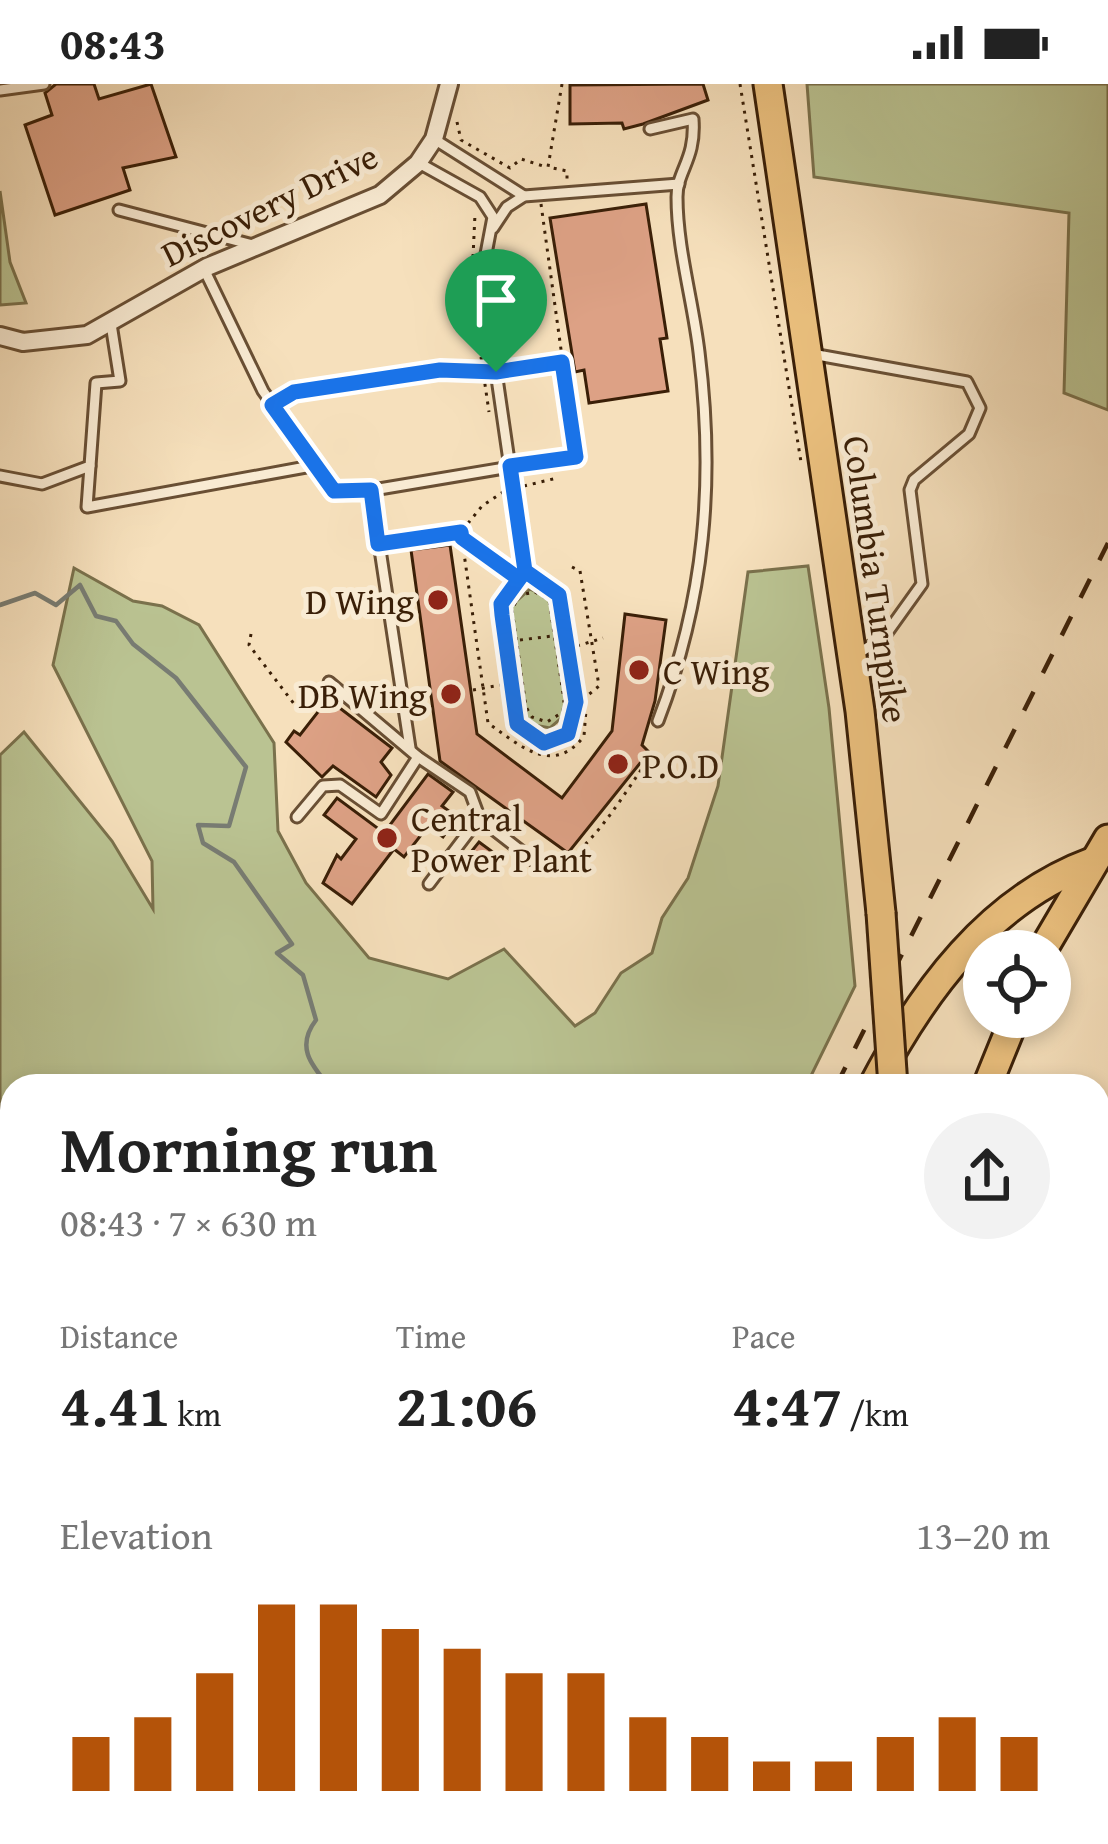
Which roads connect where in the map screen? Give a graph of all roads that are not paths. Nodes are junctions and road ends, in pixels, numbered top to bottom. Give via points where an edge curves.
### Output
1 (44, 84) edge
2 (449, 84) edge
3 (768, 84) edge
4 (27, 86) edge
5 (0, 90) edge
6 (650, 129) dead end
7 (434, 139) junction
8 (418, 163) junction
9 (679, 184) junction
10 (524, 196) junction
11 (487, 203) junction
12 (507, 206) junction
13 (119, 210) dead end
14 (491, 233) junction
15 (257, 246) junction
16 (204, 269) junction
17 (530, 298) dead end
18 (486, 301) junction
19 (111, 324) junction
20 (0, 336) edge
21 (807, 352) junction
22 (576, 457) road end
23 (317, 465) junction
24 (90, 466) junction
25 (510, 466) junction
26 (0, 476) edge
27 (371, 490) junction
28 (522, 575) junction
29 (852, 657) junction
30 (329, 682) road end
31 (658, 721) dead end
32 (414, 752) junction
33 (297, 817) dead end
34 (480, 817) junction
35 (1100, 850) edge
36 (538, 864) road end
37 (428, 884) dead end
38 (1054, 930) edge
39 (962, 952) joint
40 (1006, 1038) edge
41 (880, 1074) edge
42 (892, 1074) edge
43 (991, 1074) edge

1 - 4 lane
2 - 7 street, Discovery Drive
3 - 21 main road, Columbia Turnpike
4 - 5 lane
6 - 9 lane via 693,118 695,147
7 - 8 street, Discovery Drive
7 - 10 lane
8 - 11 lane
8 - 15 street, Discovery Drive via 380,195
9 - 10 lane
9 - 31 lane via 708,513
10 - 12 lane
11 - 12 lane
11 - 14 lane
12 - 14 lane
13 - 15 lane
14 - 18 lane via 482,266
15 - 16 street, Discovery Drive
16 - 19 street, Discovery Drive
16 - 23 lane via 272,405
17 - 18 lane
18 - 25 lane
19 - 20 street, Discovery Drive via 62,340
19 - 24 lane via 120,381 96,383
21 - 29 main road, Columbia Turnpike
21 - 29 lane via 967,382 980,408 969,434 923,468 910,490 922,584 884,638
22 - 25 lane
23 - 24 lane via 86,507
23 - 27 lane via 334,491
24 - 26 lane via 42,484
25 - 27 lane
25 - 28 lane
27 - 32 lane
28 - 28 lane via 559,595 576,702 573,728 544,743 517,724 501,604
29 - 42 main road, Columbia Turnpike, bridge
30 - 32 lane
32 - 33 lane via 381,814 340,785 323,786
32 - 34 lane via 470,792
34 - 36 lane
34 - 37 lane
35 - 38 main road
35 - 39 main road
39 - 41 main road via 921,1000
40 - 43 main road

